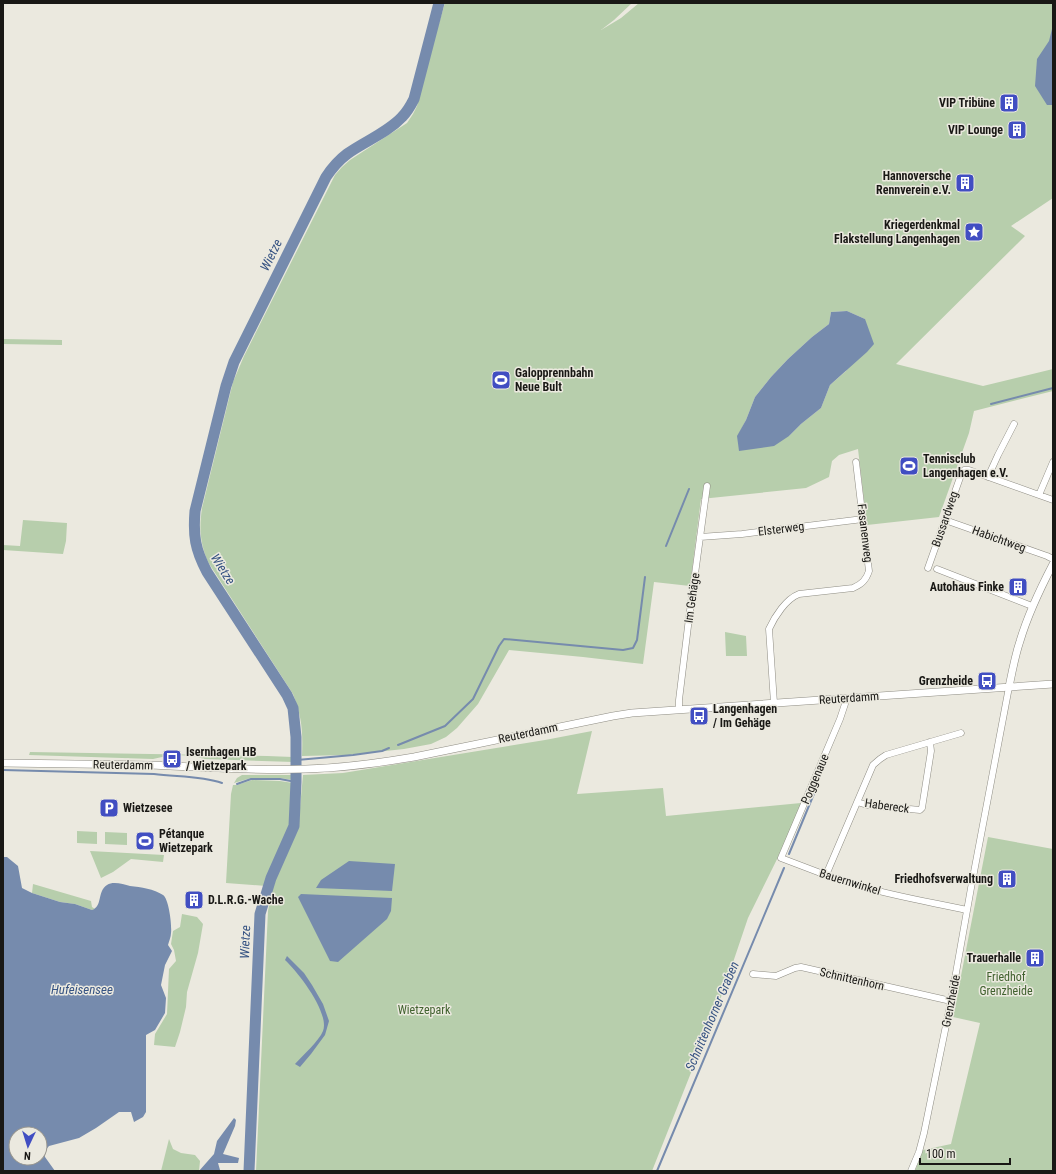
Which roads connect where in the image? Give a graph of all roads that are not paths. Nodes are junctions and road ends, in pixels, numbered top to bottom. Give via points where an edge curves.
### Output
1 (1014, 424) dead end
2 (856, 462) dead end
3 (1053, 462) edge
4 (988, 477) junction
5 (707, 486) dead end
6 (1038, 495) junction
7 (1053, 500) edge
8 (863, 520) junction
9 (945, 520) junction
10 (700, 537) junction
11 (1053, 559) edge
12 (1053, 564) edge
13 (928, 568) dead end
14 (937, 569) dead end
15 (1032, 606) junction
16 (1053, 684) edge
17 (1009, 687) junction
18 (845, 698) junction
19 (774, 703) junction
20 (679, 709) junction
21 (961, 733) dead end
22 (930, 742) junction
23 (3, 763) edge
24 (857, 802) junction
25 (781, 858) joint
26 (826, 875) junction
27 (967, 910) junction
28 (753, 974) dead end
29 (951, 1001) junction
30 (911, 1171) edge

1 - 4 street
2 - 8 street, Fasanenweg
3 - 6 street
4 - 6 street
4 - 9 street, Bussardweg via 964,470
5 - 10 street, Im Gehäge
6 - 7 street
8 - 10 street, Elsterweg
8 - 19 street, Fasanenweg via 870,570 861,585 799,594 788,601 772,623 769,632
9 - 11 street, Habichtweg
9 - 13 street, Bussardweg
10 - 20 street, Im Gehäge
12 - 15 street
14 - 15 street
15 - 17 street via 1019,642
16 - 17 street, Reuterdamm
17 - 18 street, Reuterdamm
17 - 27 street, Grenzheide
18 - 19 street, Reuterdamm
18 - 25 street, Poggenaue via 840,719
19 - 20 street, Reuterdamm
20 - 23 street, Reuterdamm via 613,716 409,758 305,769
21 - 22 street, Habereck
22 - 24 street, Habereck via 880,759 873,765
22 - 24 street, Habereck via 931,751 920,810
24 - 26 street, Habereck
25 - 26 street, Bauernwinkel
26 - 27 street, Bauernwinkel via 890,894
27 - 29 street, Grenzheide
28 - 29 street, Schnittenhorn via 776,976 801,967
29 - 30 street, Grenzheide via 924,1132

